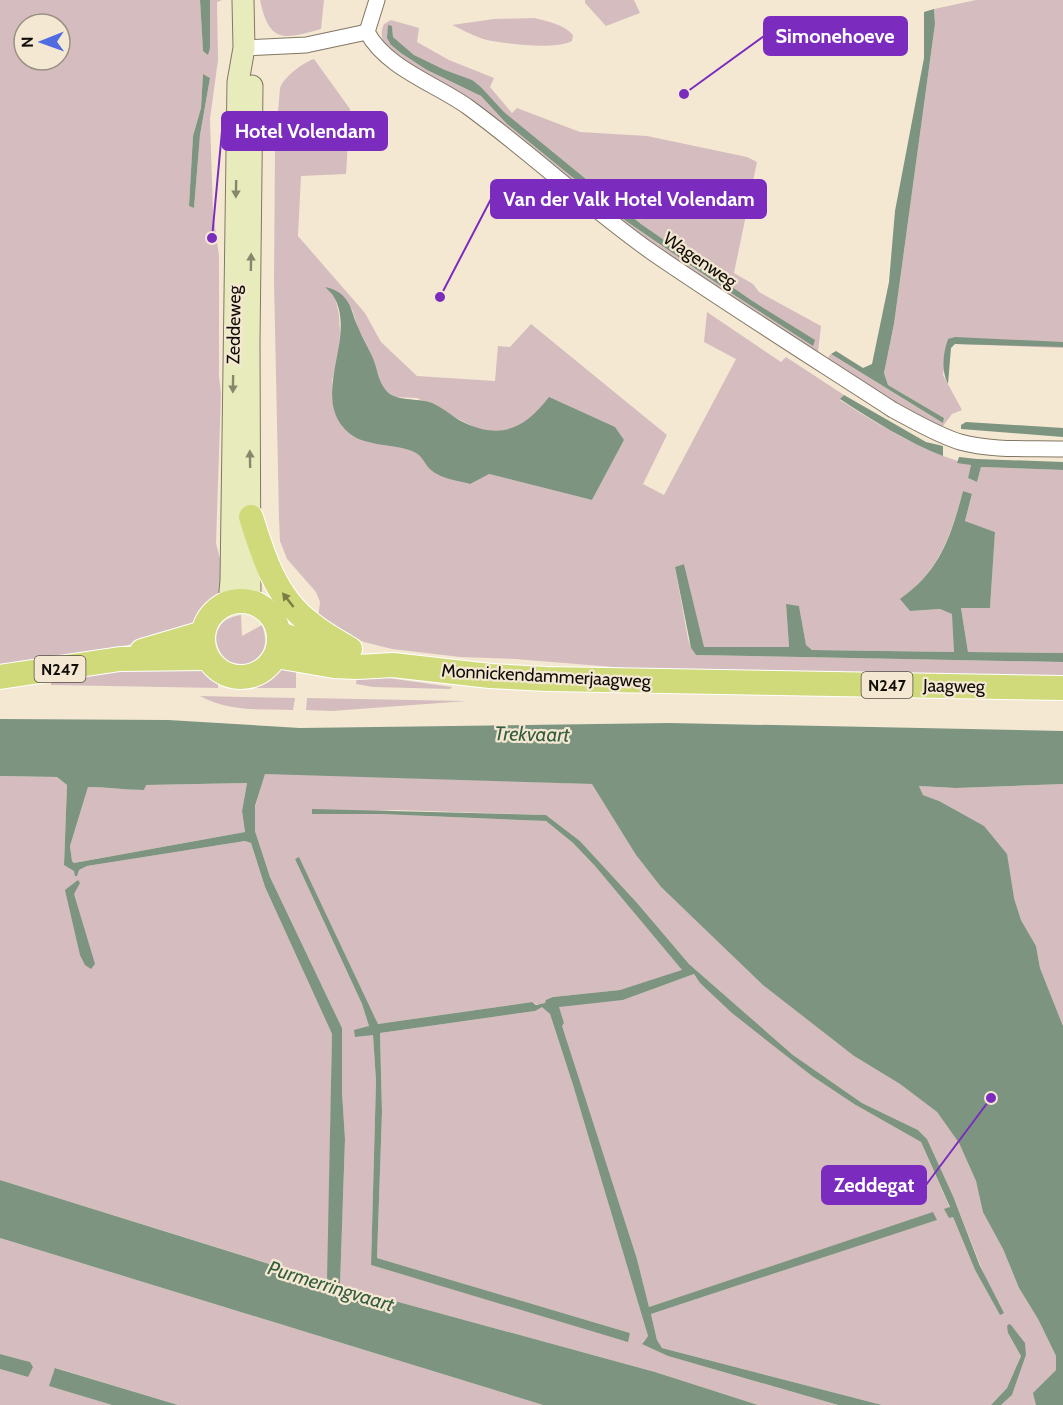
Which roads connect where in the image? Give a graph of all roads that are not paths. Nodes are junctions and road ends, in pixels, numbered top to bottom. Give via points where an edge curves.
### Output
1 (243, 0) edge
2 (376, 0) edge
3 (367, 32) junction
4 (244, 48) junction
5 (1063, 449) edge
6 (251, 517) junction
7 (240, 601) junction
8 (203, 633) junction
9 (278, 645) junction
10 (350, 649) junction
11 (207, 658) junction
12 (120, 659) junction
13 (393, 665) junction
14 (0, 677) edge
15 (700, 682) joint
16 (1063, 688) edge

1 - 4 main road, Zeddeweg
2 - 3 street
3 - 4 street via 306,45
3 - 5 street, Wagenweg via 379,49 467,106 652,252 893,410 961,442
6 -> 4 main road, Zeddeweg via 252,81
4 -> 7 main road, Zeddeweg via 238,82 231,458 231,581
6 - 7 main road, Zeddeweg
10 -> 6 main road via 310,623 282,592 263,555
7 - 8 main road via 221,605 208,618
7 - 9 main road via 257,604 273,618
8 - 11 main road
8 - 12 main road, N247
9 - 10 main road, Monnickendammerjaagweg / N247 via 306,642
9 - 11 main road via 261,671 244,677 226,675
9 - 13 main road, Monnickendammerjaagweg / N247 via 334,666
10 - 13 main road, Monnickendammerjaagweg / N247
11 - 12 main road, N247
12 - 14 main road, N247
13 - 15 main road, Monnickendammerjaagweg / N247 via 535,679
15 - 16 main road, Jaagweg / N247

